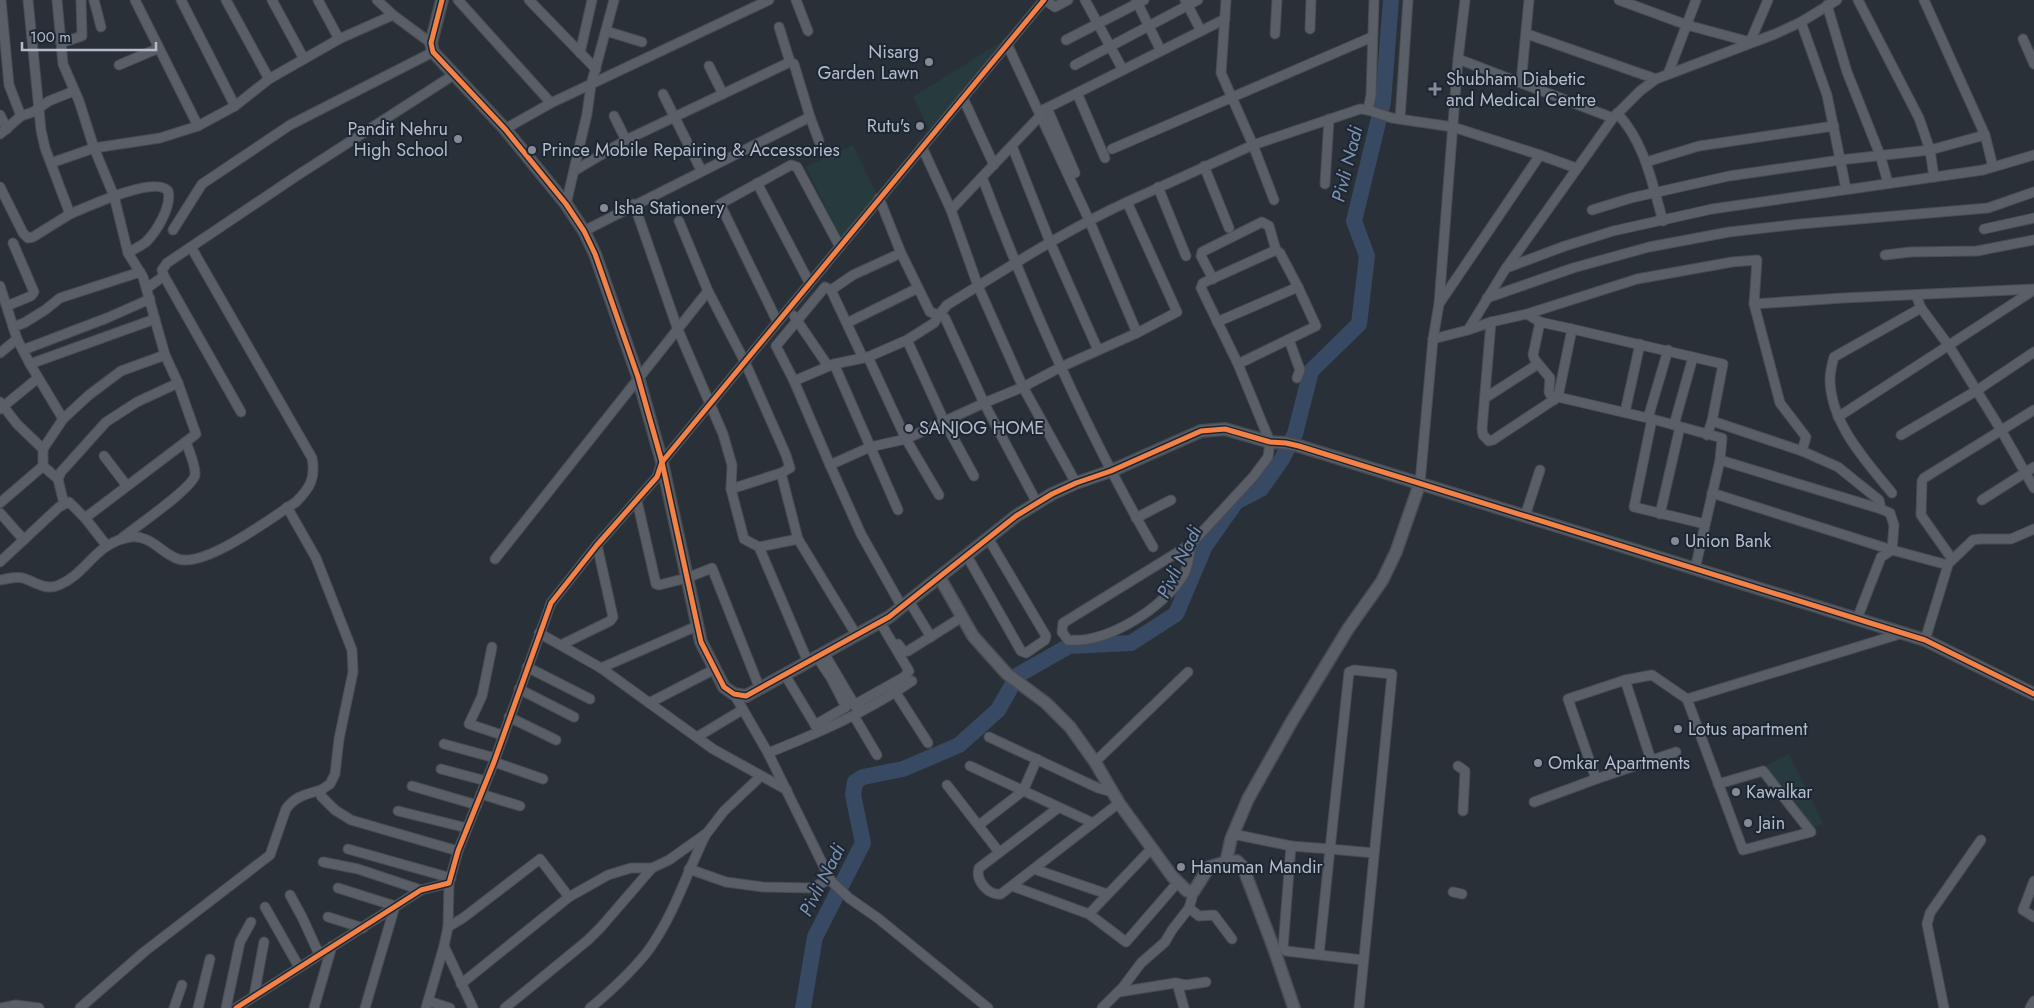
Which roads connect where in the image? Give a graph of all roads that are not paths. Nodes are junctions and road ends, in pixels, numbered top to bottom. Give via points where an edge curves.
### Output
1 (1, 0) edge
2 (28, 0) edge
3 (57, 0) edge
4 (81, 0) edge
5 (94, 0) edge
6 (135, 0) edge
7 (180, 0) edge
8 (226, 0) edge
9 (272, 0) edge
10 (318, 0) edge
11 (377, 0) edge
12 (442, 0) edge
13 (458, 0) edge
14 (529, 0) edge
15 (593, 0) edge
16 (614, 0) edge
17 (769, 0) edge
18 (796, 0) edge
19 (1045, 0) edge
20 (1068, 0) edge
21 (1086, 0) edge
22 (1198, 0) edge
23 (1226, 0) edge
24 (1277, 0) edge
25 (1311, 0) edge
26 (1374, 0) edge
27 (1408, 0) edge
28 (1465, 0) edge
29 (1529, 0) edge
30 (1619, 0) edge
31 (1696, 0) edge
32 (1768, 0) edge
33 (1858, 0) edge
34 (1924, 0) edge
35 (1139, 1) edge
36 (1833, 2) edge
37 (1186, 3) edge
38 (392, 15) junction
39 (1224, 19) junction
40 (1801, 22) junction
41 (1098, 24) junction
42 (1149, 25) junction
43 (1687, 25) junction
44 (101, 27) dead end
45 (779, 27) dead end
46 (1310, 29) dead end
47 (606, 31) junction
48 (808, 31) dead end
49 (1201, 31) junction
50 (1275, 34) dead end
51 (1527, 34) junction
52 (1372, 37) junction
53 (339, 39) junction
54 (2023, 39) dead end
55 (1066, 40) dead end
56 (642, 42) dead end
57 (1750, 42) junction
58 (61, 43) junction
59 (1007, 44) junction
60 (1110, 46) junction
61 (159, 48) junction
62 (432, 48) junction
63 (1162, 51) junction
64 (580, 53) junction
65 (304, 59) junction
66 (1458, 59) junction
67 (790, 62) junction
68 (2034, 64) edge
69 (119, 65) dead end
70 (1075, 65) dead end
71 (709, 66) dead end
72 (596, 70) junction
73 (1122, 70) junction
74 (455, 74) junction
75 (1668, 74) junction
76 (269, 79) junction
77 (1656, 79) junction
78 (1521, 83) junction
79 (591, 85) junction
80 (74, 91) junction
81 (1077, 93) junction
82 (662, 94) dead end
83 (723, 94) junction
84 (1232, 96) junction
85 (963, 98) junction
86 (551, 103) junction
87 (39, 106) junction
88 (235, 106) junction
89 (1042, 112) junction
90 (1372, 112) junction
91 (0, 115) edge
92 (1615, 115) junction
93 (21, 116) junction
94 (614, 116) dead end
95 (674, 116) junction
96 (810, 116) junction
97 (1396, 118) junction
98 (1328, 119) junction
99 (198, 126) junction
100 (1834, 126) junction
101 (1453, 127) junction
102 (505, 129) junction
103 (4, 131) edge
104 (1985, 135) junction
105 (626, 140) junction
106 (819, 141) dead end
107 (1253, 145) junction
108 (1012, 146) junction
109 (922, 147) junction
110 (94, 148) junction
111 (1112, 148) dead end
112 (1930, 150) junction
113 (1540, 155) junction
114 (1880, 155) junction
115 (2034, 155) edge
116 (1105, 158) dead end
117 (1840, 160) junction
118 (1646, 162) junction
119 (51, 163) junction
120 (994, 165) junction
121 (1204, 166) junction
122 (1576, 168) junction
123 (1993, 168) junction
124 (701, 170) junction
125 (574, 171) junction
126 (1074, 172) dead end
127 (1934, 177) junction
128 (982, 178) junction
129 (757, 183) junction
130 (1888, 183) junction
131 (1325, 184) dead end
132 (0, 187) edge
133 (1158, 187) junction
134 (1846, 189) junction
135 (1655, 192) junction
136 (2034, 192) edge
137 (114, 196) junction
138 (878, 198) junction
139 (1274, 200) dead end
140 (1127, 202) junction
141 (566, 204) junction
142 (634, 204) junction
143 (951, 210) junction
144 (1592, 210) dead end
145 (70, 214) junction
146 (2034, 218) edge
147 (1089, 220) junction
148 (679, 221) dead end
149 (1663, 221) junction
150 (1229, 228) dead end
151 (1984, 229) dead end
152 (173, 230) dead end
153 (584, 231) junction
154 (2034, 240) edge
155 (1050, 242) junction
156 (13, 243) dead end
157 (191, 247) junction
158 (840, 247) junction
159 (1276, 250) junction
160 (128, 253) junction
161 (901, 253) junction
162 (1885, 255) dead end
163 (1186, 256) dead end
164 (1015, 264) junction
165 (1506, 268) junction
166 (140, 272) junction
167 (164, 276) junction
168 (1213, 279) junction
169 (812, 280) junction
170 (0, 286) edge
171 (978, 286) junction
172 (1298, 287) junction
173 (147, 288) junction
174 (828, 288) junction
175 (918, 288) junction
176 (2034, 290) edge
177 (708, 291) junction
178 (1916, 295) junction
179 (1487, 298) junction
180 (150, 299) junction
181 (1439, 304) junction
182 (1754, 304) junction
183 (7, 306) junction
184 (1921, 308) junction
185 (789, 310) junction
186 (1527, 314) junction
187 (939, 315) junction
188 (155, 319) junction
189 (797, 320) junction
190 (777, 322) junction
191 (1217, 322) junction
192 (1491, 322) junction
193 (1540, 322) junction
194 (847, 323) junction
195 (13, 327) junction
196 (1572, 329) junction
197 (678, 330) junction
198 (1468, 330) junction
199 (1137, 333) junction
200 (17, 339) junction
201 (1433, 339) junction
202 (906, 340) junction
203 (1289, 340) junction
204 (1640, 344) junction
205 (1949, 346) junction
206 (23, 350) junction
207 (1098, 350) junction
208 (1668, 350) junction
209 (2034, 352) edge
210 (0, 353) edge
211 (165, 356) junction
212 (865, 357) junction
213 (1693, 357) junction
214 (745, 362) junction
215 (30, 364) junction
216 (1238, 364) junction
217 (1538, 364) junction
218 (831, 365) junction
219 (1061, 367) junction
220 (638, 377) junction
221 (38, 378) junction
222 (1298, 378) dead end
223 (794, 381) junction
224 (178, 383) junction
225 (1023, 388) junction
226 (1976, 391) junction
227 (1485, 398) junction
228 (1556, 399) junction
229 (984, 403) junction
230 (711, 404) junction
231 (1, 406) edge
232 (2034, 410) edge
233 (241, 412) dead end
234 (1625, 412) junction
235 (1838, 417) junction
236 (1650, 418) junction
237 (63, 419) junction
238 (944, 421) junction
239 (1712, 421) junction
240 (1677, 426) junction
241 (2001, 430) junction
242 (1707, 435) junction
243 (1901, 435) dead end
244 (906, 439) junction
245 (186, 442) junction
246 (1270, 442) junction
247 (870, 447) junction
248 (43, 449) junction
249 (1802, 451) junction
250 (104, 456) dead end
251 (1720, 460) junction
252 (662, 462) junction
253 (830, 465) junction
254 (43, 466) junction
255 (2034, 467) edge
256 (1540, 470) dead end
257 (1110, 471) junction
258 (2025, 472) junction
259 (781, 473) junction
260 (974, 476) dead end
261 (58, 478) junction
262 (1076, 483) junction
263 (1420, 483) junction
264 (127, 486) junction
265 (731, 488) junction
266 (2034, 488) edge
267 (1892, 493) dead end
268 (1712, 494) junction
269 (939, 495) dead end
270 (1170, 500) dead end
271 (1982, 500) dead end
272 (637, 501) junction
273 (0, 503) edge
274 (1037, 503) junction
275 (64, 504) junction
276 (288, 507) junction
277 (1881, 509) junction
278 (898, 510) dead end
279 (0, 513) edge
280 (1660, 514) junction
281 (1524, 516) junction
282 (85, 518) junction
283 (1136, 518) junction
284 (1705, 524) junction
285 (2034, 529) edge
286 (988, 538) junction
287 (798, 539) junction
288 (24, 540) junction
289 (119, 540) junction
290 (1191, 544) junction
291 (107, 546) junction
292 (596, 546) junction
293 (759, 547) junction
294 (1153, 547) dead end
295 (1892, 550) junction
296 (967, 556) junction
297 (495, 559) dead end
298 (0, 562) edge
299 (1950, 562) junction
300 (1695, 569) junction
301 (687, 578) junction
302 (940, 578) junction
303 (0, 580) edge
304 (906, 604) junction
305 (962, 617) junction
306 (1857, 619) junction
307 (882, 621) junction
308 (697, 626) junction
309 (539, 633) junction
310 (1903, 634) junction
311 (857, 636) junction
312 (931, 637) junction
313 (1925, 640) junction
314 (561, 645) junction
315 (492, 647) dead end
316 (816, 657) junction
317 (527, 667) junction
318 (601, 668) junction
319 (715, 670) junction
320 (1188, 672) dead end
321 (785, 675) junction
322 (1625, 680) junction
323 (912, 681) dead end
324 (519, 689) junction
325 (760, 689) junction
326 (896, 692) junction
327 (734, 694) junction
328 (2034, 694) edge
329 (590, 699) dead end
330 (1686, 699) junction
331 (649, 703) junction
332 (742, 710) junction
333 (856, 711) junction
334 (508, 717) junction
335 (574, 717) dead end
336 (817, 729) junction
337 (502, 736) junction
338 (697, 737) junction
339 (989, 737) dead end
340 (556, 740) dead end
341 (928, 743) dead end
342 (444, 744) dead end
343 (1676, 752) dead end
344 (768, 753) junction
345 (877, 756) dead end
346 (1037, 759) junction
347 (494, 760) junction
348 (1651, 760) junction
349 (1095, 762) junction
350 (970, 766) dead end
351 (1458, 766) dead end
352 (441, 769) dead end
353 (761, 776) junction
354 (543, 779) dead end
355 (1596, 779) junction
356 (486, 781) junction
357 (1718, 784) junction
358 (948, 785) dead end
359 (412, 786) dead end
360 (322, 790) junction
361 (787, 790) junction
362 (1023, 791) junction
363 (1112, 792) junction
364 (481, 794) junction
365 (1534, 802) dead end
366 (1119, 803) junction
367 (476, 805) junction
368 (520, 806) dead end
369 (1058, 808) junction
370 (398, 811) dead end
371 (1463, 811) dead end
372 (1093, 823) junction
373 (979, 825) junction
374 (468, 828) junction
375 (707, 833) junction
376 (1233, 834) junction
377 (1981, 840) dead end
378 (1292, 846) junction
379 (1152, 848) junction
380 (348, 849) dead end
381 (1330, 849) junction
382 (458, 850) junction
383 (999, 852) junction
384 (1374, 854) junction
385 (323, 862) dead end
386 (1226, 862) junction
387 (652, 868) junction
388 (689, 869) junction
389 (1034, 869) junction
390 (450, 880) junction
391 (831, 880) junction
392 (2034, 881) edge
393 (1178, 882) junction
394 (1012, 886) junction
395 (338, 888) dead end
396 (421, 890) junction
397 (1194, 891) junction
398 (1107, 894) junction
399 (290, 895) dead end
400 (569, 898) junction
401 (395, 906) junction
402 (266, 907) dead end
403 (1189, 908) junction
404 (1089, 914) junction
405 (328, 917) dead end
406 (2034, 917) edge
407 (251, 922) dead end
408 (448, 927) junction
409 (363, 928) junction
410 (1232, 939) dead end
411 (264, 942) dead end
412 (332, 946) junction
413 (444, 946) junction
414 (319, 954) junction
415 (1319, 954) junction
416 (210, 958) dead end
417 (1363, 960) junction
418 (299, 967) junction
419 (1206, 982) dead end
420 (1177, 983) junction
421 (460, 984) junction
422 (182, 985) dead end
423 (1119, 992) junction
424 (254, 996) junction
425 (2034, 1001) edge
426 (247, 1005) edge
427 (427, 1005) edge
428 (1, 1008) edge
429 (39, 1008) edge
430 (80, 1008) edge
431 (174, 1008) edge
432 (198, 1008) edge
433 (226, 1008) edge
434 (236, 1008) edge
435 (314, 1008) edge
436 (365, 1008) edge
437 (450, 1008) edge
438 (473, 1008) edge
439 (505, 1008) edge
440 (590, 1008) edge
441 (988, 1008) edge
442 (1102, 1008) edge
443 (1184, 1008) edge
444 (1294, 1008) edge
445 (1358, 1008) edge
446 (1944, 1008) edge
447 (2030, 1008) edge

1 - 93 street via 9,84
2 - 87 street
3 - 58 street
4 - 58 street via 82,36
5 - 44 street
6 - 61 street
7 - 88 street
8 - 76 street
9 - 65 street
10 - 53 street
11 - 38 street
12 - 62 street
13 - 86 street
14 - 64 street
15 - 64 street
16 - 47 street
17 - 79 street
18 - 48 street
19 - 20 street via 1055,7
19 - 59 street
21 - 41 street
22 - 37 street
23 - 39 street
24 - 50 street
25 - 46 street
26 - 52 street
27 - 97 street
28 - 66 street
29 - 51 street
30 - 43 street
31 - 43 street
32 - 57 street
33 - 112 street via 1919,118
34 - 104 street
35 - 41 street
35 - 42 street
36 - 40 street
36 - 114 street via 1847,72
37 - 42 street
37 - 49 street
38 - 53 street
38 - 62 street
39 - 49 street
39 - 84 street via 1221,73
40 - 57 street
40 - 100 street via 1827,95
41 - 55 street
41 - 60 street
42 - 60 street
42 - 63 street
43 - 57 street
43 - 75 street
45 - 67 street
47 - 56 street
47 - 72 street
49 - 63 street
51 - 77 street
51 - 78 street
52 - 84 street
52 - 90 street
53 - 65 street
54 - 68 street
57 - 75 street
58 - 80 street via 63,64
59 - 85 street
59 - 89 street
60 - 70 street
60 - 73 street
61 - 69 street
61 - 99 street
62 - 74 street
62 - 152 street via 290,125 202,184
63 - 73 street
64 - 72 street
65 - 76 street
66 - 78 street
66 - 101 street
67 - 83 street
67 - 96 street via 794,64
71 - 83 street
72 - 79 street
73 - 81 street
74 - 102 street
74 - 157 street
75 - 77 street
76 - 88 street
77 - 92 street
78 - 92 street
79 - 86 street
79 - 125 street
80 - 87 street
80 - 110 street
81 - 89 street
81 - 116 street
82 - 95 street
83 - 95 street
84 - 107 street
84 - 111 street
85 - 109 street
85 - 120 street
86 - 102 street
87 - 93 street
87 - 119 street via 41,130
88 - 99 street
89 - 108 street
89 - 126 street
89 - 147 street
90 - 97 street
90 - 98 street via 1360,109
91 - 103 street
92 - 118 street via 1635,137
92 - 122 street
93 - 103 street
94 - 105 street
95 - 105 street
95 - 124 street
96 - 106 street
96 - 124 street
97 - 101 street
98 - 107 street
98 - 131 street
99 - 110 street via 160,138
100 - 117 street
100 - 118 street via 1699,146
101 - 113 street
101 - 181 street
102 - 141 street
104 - 112 street
104 - 123 street
105 - 125 street
107 - 121 street
107 - 139 street
108 - 120 street
108 - 155 street
109 - 138 street
109 - 143 street
110 - 119 street
110 - 137 street
112 - 114 street
112 - 127 street
113 - 122 street
113 - 181 street
114 - 117 street
114 - 130 street
115 - 123 street
117 - 134 street
117 - 135 street via 1729,176
118 - 135 street
119 - 145 street
120 - 128 street
121 - 133 street
121 - 150 street
122 - 165 street
123 - 127 street
124 - 142 street
125 - 141 street
127 - 130 street
128 - 143 street
128 - 164 street
129 - 158 street via 791,165 797,168
129 - 169 street
129 - 190 street via 720,206
130 - 134 street
132 - 145 street via 28,238
133 - 140 street
133 - 163 street
134 - 149 street via 1712,209
135 - 144 street
135 - 149 street
136 - 179 street via 1988,208 1729,232 1649,247 1573,268
137 - 145 street
137 - 160 street
137 - 160 street via 153,187 168,190 168,202 154,232
138 - 158 street
138 - 161 street
140 - 147 street
140 - 199 street via 1177,312
141 - 153 street
142 - 153 street
142 - 197 street
143 - 171 street
146 - 151 street
147 - 155 street
147 - 199 street
148 - 177 street
149 - 165 street via 1613,231
153 - 220 street
154 - 162 street via 1977,251
155 - 164 street
155 - 207 street
156 - 183 street via 34,292
157 - 167 street via 164,266
157 - 276 street via 312,458 313,480 306,492
158 - 169 street
159 - 168 street
159 - 168 street via 1269,226 1262,222 1202,252
159 - 172 street
160 - 166 street
161 - 174 street
161 - 175 street
164 - 171 street
164 - 219 street
165 - 179 street
166 - 173 street
166 - 195 street via 60,298
167 - 173 street
167 - 233 street
168 - 191 street via 1203,283 1201,288
169 - 174 street
169 - 185 street
170 - 183 street
171 - 187 street via 947,305
171 - 225 street
172 - 191 street
172 - 203 street via 1316,326
173 - 180 street
174 - 189 street
174 - 194 street
175 - 187 street via 930,312
175 - 194 street
176 - 178 street
176 - 205 street
177 - 197 street
177 - 214 street
178 - 182 street
178 - 184 street
179 - 198 street
180 - 188 street
180 - 206 street
181 - 201 street
182 - 186 street via 1757,260 1637,279
182 - 249 street via 1780,403 1806,437
183 - 195 street
184 - 205 street
184 - 235 street via 1834,357 1830,379
185 - 189 street
185 - 190 street
186 - 192 street
186 - 193 street
187 - 202 street via 934,323
187 - 229 street via 945,318
188 - 211 street
188 - 215 street
189 - 218 street
189 - 223 street via 776,346
190 - 214 street
191 - 216 street
192 - 198 street
192 - 227 street
193 - 196 street
193 - 217 street via 1533,355
194 - 212 street
195 - 200 street
196 - 204 street
196 - 228 street
197 - 220 street
197 - 230 street
198 - 201 street
199 - 207 street
200 - 206 street
200 - 210 street
201 - 263 street
202 - 212 street
202 - 238 street
203 - 216 street
203 - 222 street via 1300,370
204 - 208 street
204 - 234 street
205 - 226 street
205 - 235 street
206 - 215 street
207 - 219 street
208 - 213 street
208 - 236 street
209 - 226 street
211 - 224 street
211 - 237 street via 121,371
212 - 218 street
212 - 244 street
213 - 239 street via 1724,364
213 - 240 street
214 - 230 street
214 - 259 street via 790,468
215 - 221 street
216 - 246 street
217 - 227 street
217 - 228 street via 1550,378 1549,392
218 - 223 street
218 - 247 street
219 - 225 street
219 - 257 street
220 - 252 street
220 - 297 street
221 - 231 street
221 - 237 street
223 - 253 street
224 - 245 street via 196,434
224 - 261 street via 137,402 106,422 66,464
225 - 229 street
225 - 262 street
226 - 241 street
226 - 243 street
227 - 228 street via 1482,429 1489,441
228 - 234 street
229 - 238 street
229 - 274 street
230 - 252 street
230 - 265 street via 732,465
231 - 248 street
232 - 241 street
234 - 236 street
235 - 267 street via 1863,457
236 - 240 street
236 - 280 street via 1633,504 1635,508
237 - 248 street
238 - 244 street
238 - 260 street
239 - 242 street
239 - 249 street
240 - 242 street
240 - 280 street
241 - 258 street
241 - 299 street via 1922,481 1921,515
242 - 251 street via 1722,438
244 - 247 street
244 - 269 street
245 - 264 street
245 - 289 street via 195,474 193,481
246 - 257 street via 1225,429 1201,431
246 - 263 street via 1286,442
246 - 290 street via 1268,457 1253,477
247 - 253 street
247 - 278 street
248 - 254 street
249 - 277 street via 1838,467 1879,500
250 - 264 street
251 - 268 street
251 - 277 street
252 - 272 street via 657,478
252 - 301 street
253 - 304 street via 861,534
254 - 261 street
254 - 273 street
255 - 258 street
256 - 281 street
257 - 262 street
257 - 283 street
258 - 266 street
258 - 271 street
259 - 265 street
259 - 287 street
261 - 275 street
262 - 274 street
263 - 281 street
263 - 376 street via 1396,552 1382,581 1348,629 1292,721 1248,799
264 - 282 street
265 - 293 street via 744,539
268 - 284 street
268 - 295 street
270 - 283 street
272 - 292 street
272 - 301 street via 656,584
274 - 286 street
275 - 282 street via 72,503
275 - 288 street
276 - 289 street via 202,558 178,559 146,538
276 - 360 street via 316,558 352,650 353,672 335,774
277 - 295 street via 1890,513 1894,525
279 - 288 street
280 - 284 street
281 - 300 street
282 - 291 street
283 - 294 street
284 - 300 street
285 - 299 street via 2011,539 1974,540
286 - 296 street
286 - 296 street via 1046,636 1045,640 1023,653
287 - 293 street
287 - 311 street
288 - 298 street
289 - 291 street
290 - 290 street via 1185,572 1173,590 1134,621 1079,641 1068,640 1062,632 1063,623
291 - 303 street via 59,586 42,586 14,577
292 - 309 street via 551,603
292 - 314 street via 613,617
293 - 316 street
295 - 299 street
295 - 306 street via 1881,557
296 - 302 street
299 - 313 street
300 - 306 street
301 - 308 street
301 - 325 street via 711,567 714,570
302 - 304 street
302 - 305 street
304 - 307 street
304 - 312 street
305 - 312 street
305 - 349 street via 973,636 1007,674 1046,702 1070,727
306 - 310 street
307 - 311 street
307 - 312 street via 904,652
307 - 333 street via 908,671
308 - 318 street
308 - 319 street via 700,642
309 - 314 street
309 - 317 street
310 - 313 street
310 - 330 street
311 - 316 street
313 - 328 street
314 - 318 street
315 - 337 street via 482,696 469,722 471,726
316 - 321 street
316 - 333 street
316 - 336 street via 846,707
317 - 324 street
317 - 329 street
318 - 331 street
319 - 327 street via 724,687
319 - 331 street
320 - 349 street
321 - 325 street
321 - 336 street
322 - 330 street via 1652,675
322 - 348 street
322 - 355 street via 1568,698
323 - 326 street
324 - 334 street
324 - 335 street
325 - 327 street via 746,696
326 - 333 street
326 - 341 street
327 - 332 street
330 - 357 street
331 - 338 street
332 - 338 street
332 - 344 street
333 - 336 street
333 - 345 street
334 - 337 street
334 - 340 street
336 - 344 street
337 - 347 street
338 - 353 street
339 - 346 street
342 - 347 street
343 - 348 street
344 - 361 street
346 - 362 street
346 - 363 street
347 - 354 street
347 - 356 street
348 - 355 street
349 - 363 street
350 - 362 street
351 - 371 street via 1465,771
352 - 356 street
353 - 361 street
353 - 375 street via 724,811
355 - 365 street
356 - 364 street
357 - 357 street via 1743,850 1811,832 1763,771
358 - 373 street
359 - 367 street
360 - 382 street via 324,800 351,820
360 - 430 street via 298,797 290,803 270,855 144,952
361 - 391 street
362 - 369 street
362 - 373 street
363 - 366 street
364 - 367 street
364 - 368 street
366 - 372 street
366 - 379 street
367 - 374 street
369 - 372 street
369 - 383 street
370 - 374 street
372 - 389 street
373 - 383 street
374 - 382 street
375 - 387 street
375 - 388 street
376 - 378 street
376 - 386 street
377 - 446 street via 1930,913 1927,924
378 - 381 street
378 - 415 street via 1283,948
379 - 393 street
379 - 398 street
380 - 390 street
381 - 384 street
381 - 384 street via 1349,672 1392,674
381 - 415 street
382 - 390 street
383 - 394 street via 979,868 979,880 994,894 1001,894
384 - 417 street
385 - 396 street via 358,869
386 - 397 street via 1209,867
386 - 444 street via 1237,861 1243,867
387 - 400 street via 631,868 608,875
387 - 439 street via 601,928
388 - 391 street via 726,882 763,887 812,888
388 - 440 street via 653,944
389 - 394 street
389 - 398 street
390 - 396 street
390 - 408 street
391 - 441 street
392 - 406 street via 2023,910
393 - 397 street via 1187,891
393 - 404 street via 1126,942
394 - 404 street
395 - 401 street
396 - 401 street
397 - 403 street
398 - 404 street
399 - 414 street
400 - 408 street via 540,859
400 - 421 street
401 - 409 street
401 - 436 street
402 - 418 street
403 - 410 street via 1199,916 1214,915
403 - 423 street via 1165,942 1140,963
405 - 409 street
407 - 433 street via 240,942
408 - 413 street
409 - 412 street
411 - 424 street
412 - 414 street
412 - 435 street
413 - 421 street
413 - 427 street
414 - 418 street
415 - 417 street
416 - 432 street
417 - 445 street
418 - 424 street
419 - 420 street
420 - 423 street
420 - 443 street
421 - 438 street
422 - 431 street
423 - 442 street
424 - 426 street
425 - 447 street
426 - 434 street
427 - 437 street
428 - 429 street via 16,1005

